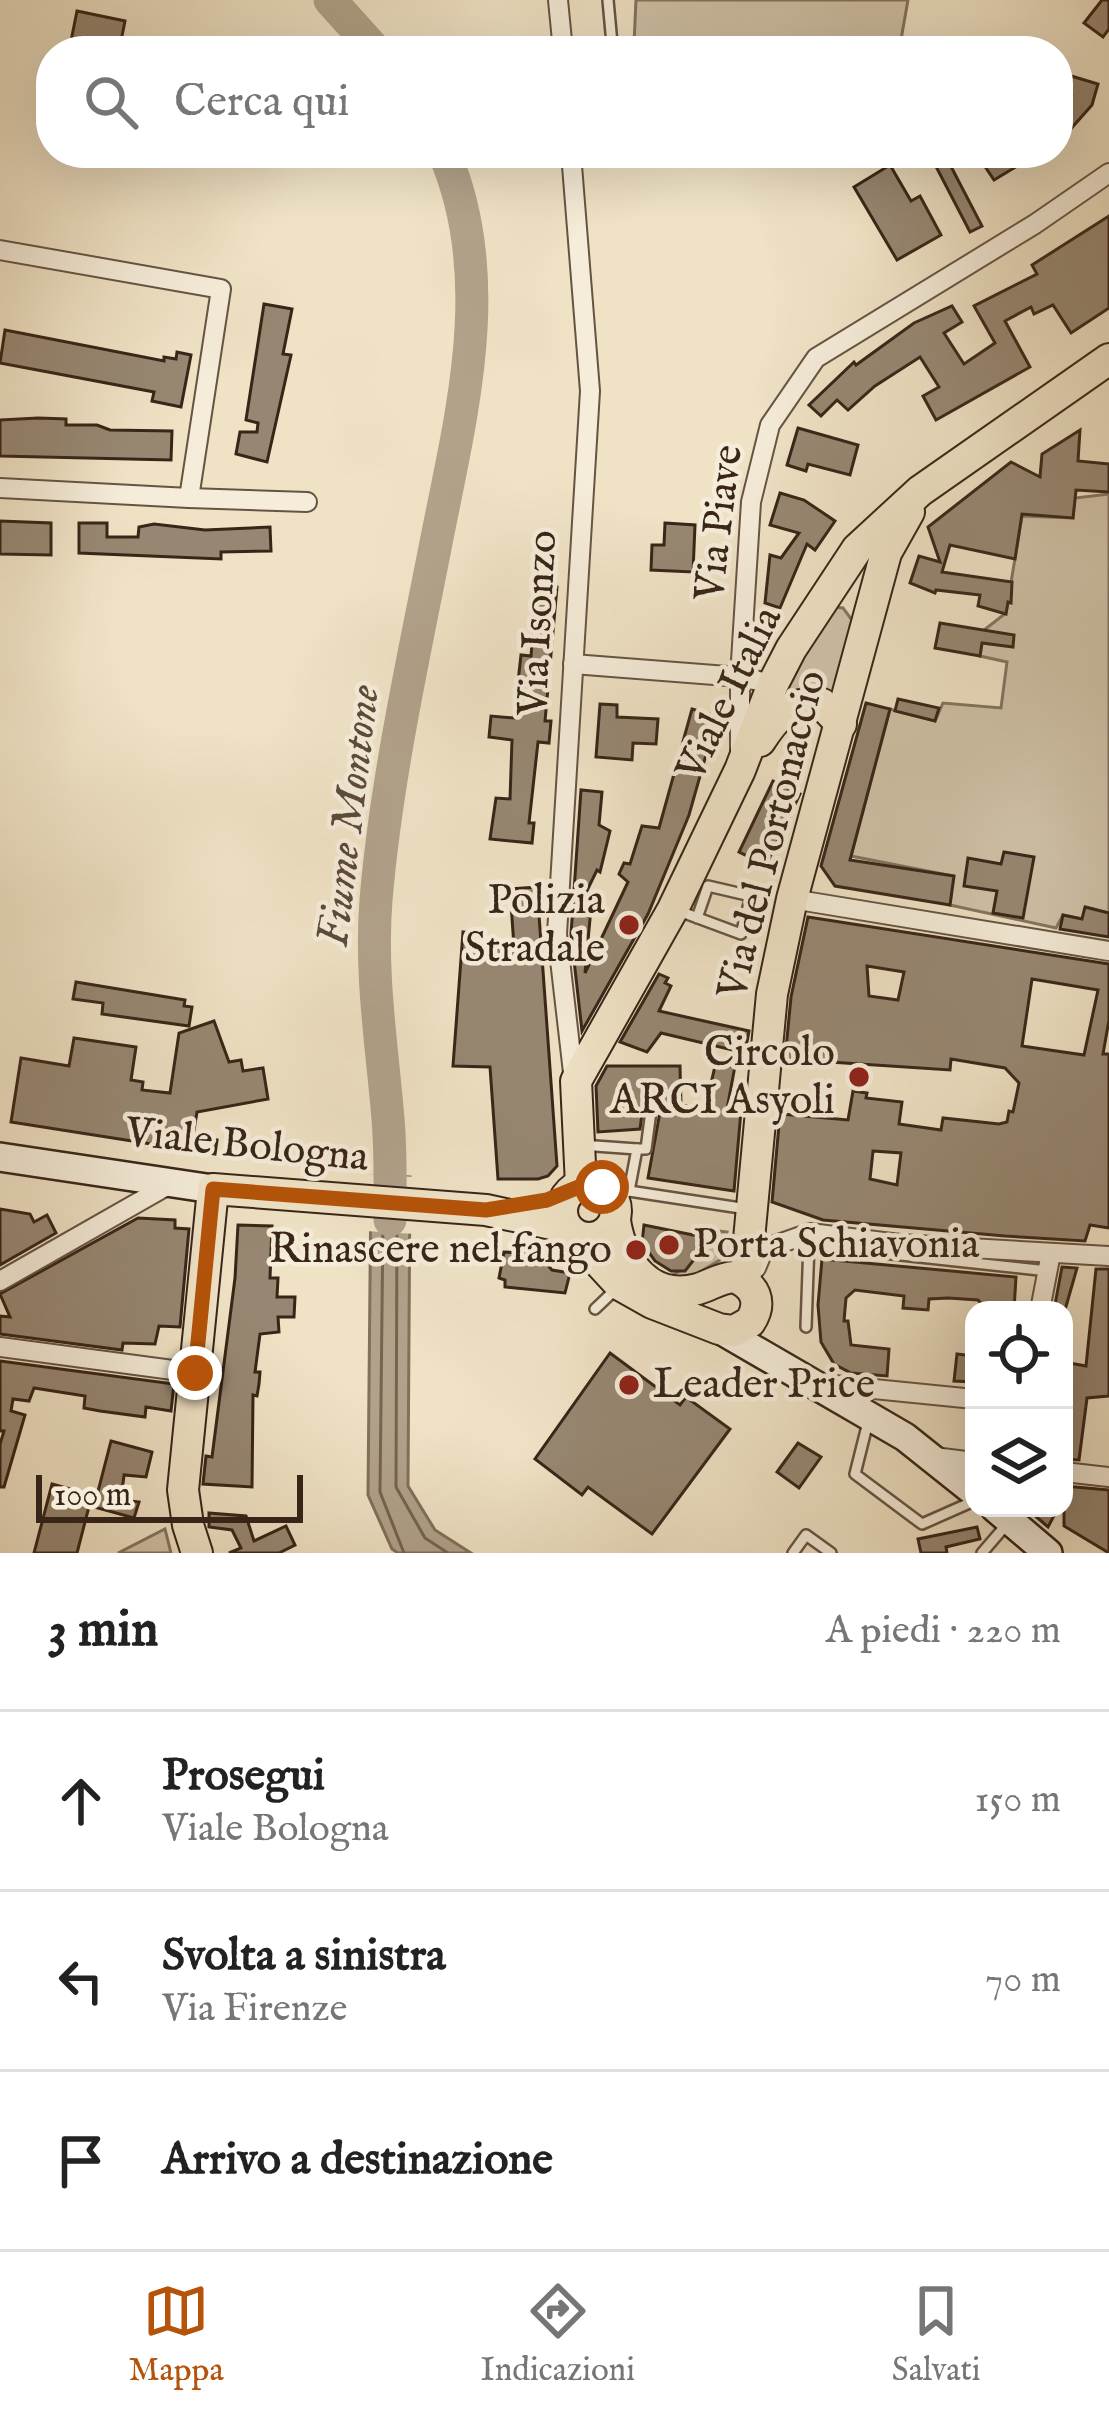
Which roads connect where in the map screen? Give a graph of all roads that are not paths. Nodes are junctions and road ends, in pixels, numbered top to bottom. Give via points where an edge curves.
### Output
1 (558, 0) edge
2 (608, 0) edge
3 (561, 36) edge
4 (611, 36) edge
5 (572, 168) edge
6 (1109, 172) edge
7 (0, 250) edge
8 (1109, 359) edge
9 (0, 488) edge
10 (920, 490) junction
11 (189, 498) junction
12 (307, 502) dead end
13 (825, 597) junction
14 (869, 620) junction
15 (573, 664) junction
16 (740, 677) junction
17 (773, 684) junction
18 (841, 724) junction
19 (740, 770) junction
20 (792, 899) junction
21 (685, 914) junction
22 (1109, 952) edge
23 (575, 1097) junction
24 (651, 1111) dead end
25 (637, 1149) junction
26 (0, 1157) edge
27 (582, 1172) junction
28 (172, 1184) junction
29 (213, 1189) junction
30 (619, 1204) junction
31 (752, 1209) junction
32 (478, 1210) junction
33 (569, 1229) junction
34 (810, 1239) junction
35 (1109, 1256) edge
36 (1049, 1262) junction
37 (0, 1281) edge
38 (620, 1286) junction
39 (751, 1297) junction
40 (1042, 1301) edge
41 (596, 1309) dead end
42 (806, 1328) dead end
43 (719, 1329) junction
44 (0, 1347) edge
45 (789, 1369) junction
46 (195, 1373) junction
47 (816, 1383) junction
48 (965, 1398) edge
49 (869, 1415) junction
50 (930, 1456) junction
51 (965, 1461) edge
52 (1073, 1473) edge
53 (1109, 1478) edge
54 (965, 1485) edge
55 (965, 1505) edge
56 (1000, 1517) edge
57 (1006, 1517) edge
58 (197, 1553) edge
59 (793, 1553) edge
60 (831, 1553) edge
61 (982, 1553) edge
62 (1048, 1553) edge

1 - 3 street
2 - 4 lane
5 - 15 street, Via Isonzo via 590,391
6 - 16 street, Via Piave via 816,358 770,424 756,483
7 - 11 street via 221,289
8 - 10 main road, Viale Italia
9 - 11 street
10 - 13 main road, Viale Italia via 857,549
10 - 14 main road, Via del Portonaccio via 886,554
11 - 12 street
13 - 14 main road via 848,592
13 - 17 main road, Viale Italia
14 - 18 main road, Via del Portonaccio
15 - 16 street
15 - 23 street, Via Isonzo via 557,934
16 - 17 street
16 - 19 street, Via Piave
17 - 19 main road, Viale Italia
18 - 19 main road via 822,704 778,714
18 - 20 main road, Via del Portonaccio
19 - 21 main road, Viale Italia
20 - 22 street
20 - 31 main road, Via del Portonaccio via 772,994
21 - 21 lane via 741,934 752,896 708,886
21 - 23 main road, Viale Italia via 576,1082
23 - 27 main road, Viale Italia
24 - 25 lane via 646,1149
25 - 27 lane
25 - 30 lane
26 - 28 main road, Viale Bologna
27 - 30 main road
27 - 32 main road, Viale Bologna via 530,1204
27 - 33 main road, Viale Italia via 562,1208
28 - 29 main road, Viale Bologna
28 - 37 street
29 - 32 main road, Viale Bologna
29 - 46 main road
30 - 31 lane
30 - 33 main road via 596,1238
30 - 39 main road via 626,1259 647,1282 685,1292 721,1278
31 - 39 main road, Via del Portonaccio
32 - 33 main road, Viale Bologna
33 - 38 main road
34 - 36 street
34 - 39 street via 764,1249
34 - 42 lane
35 - 36 street
36 - 40 street
38 - 41 lane
38 - 43 main road
39 - 43 main road via 734,1331
39 - 45 main road via 764,1344
43 - 45 main road
44 - 46 street
45 - 47 main road
46 - 58 main road via 183,1490
47 - 48 street
47 - 49 main road
49 - 50 main road
49 - 55 lane via 855,1474 922,1524
50 - 51 street
50 - 54 main road
52 - 53 street
56 - 61 lane
57 - 62 main road
59 - 60 lane via 806,1535

